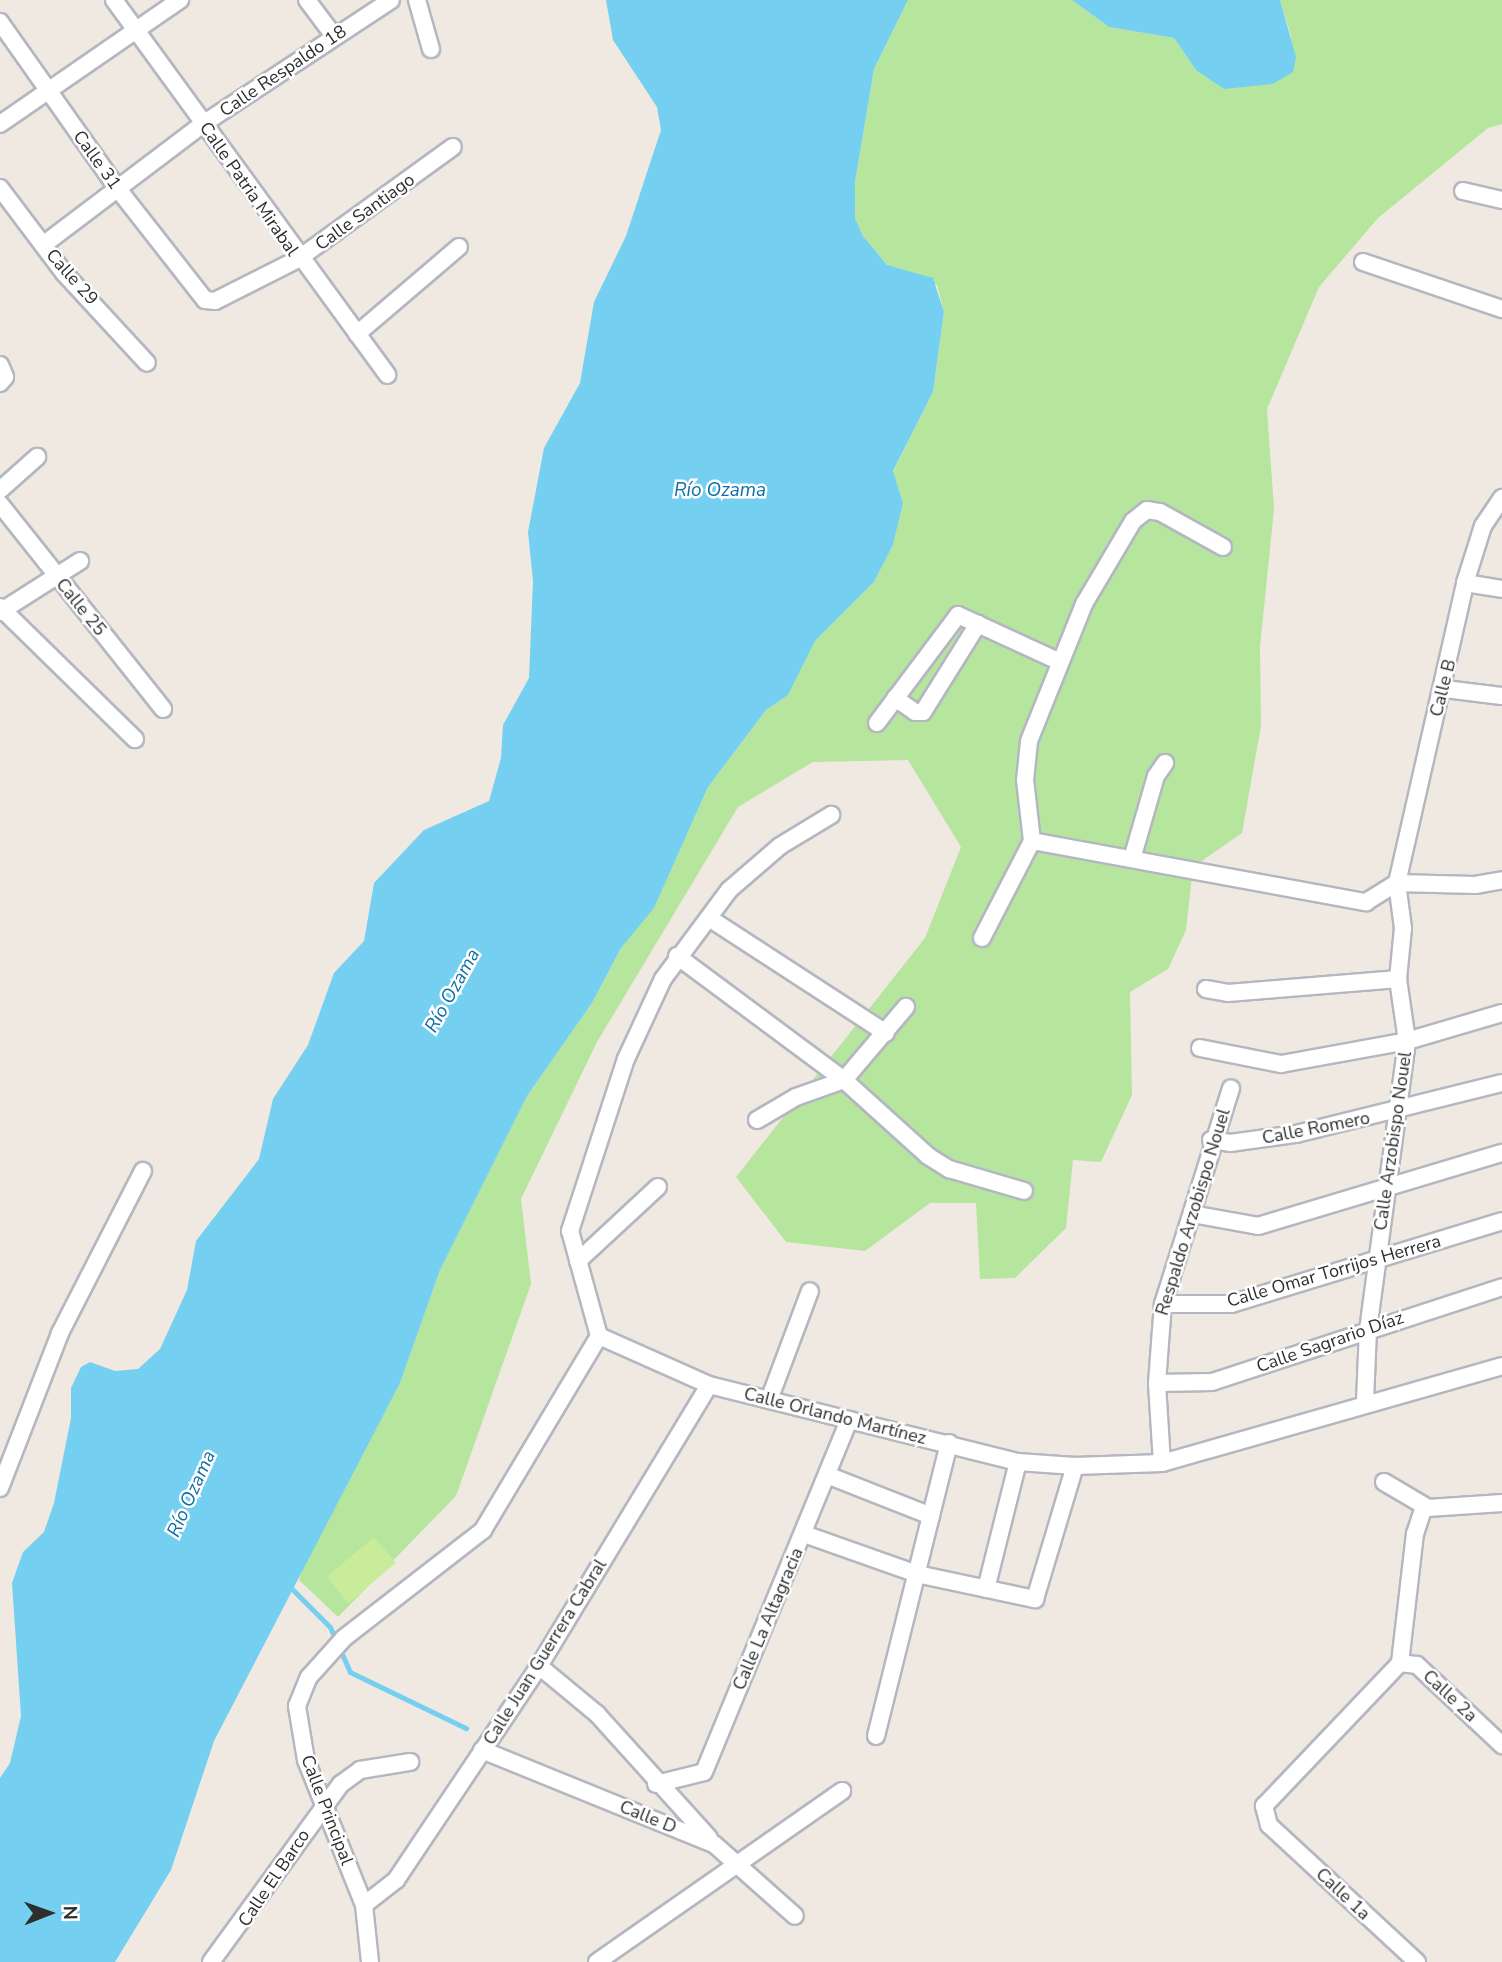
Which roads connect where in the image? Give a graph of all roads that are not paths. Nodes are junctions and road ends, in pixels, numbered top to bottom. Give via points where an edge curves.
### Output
1 (114, 0) edge
2 (180, 0) edge
3 (307, 0) edge
4 (391, 0) edge
5 (417, 0) edge
6 (0, 22) edge
7 (136, 30) junction
8 (334, 36) junction
9 (431, 49) dead end
10 (47, 88) junction
11 (0, 124) edge
12 (204, 124) junction
13 (453, 147) dead end
14 (0, 188) edge
15 (118, 189) junction
16 (1463, 191) dead end
17 (1502, 200) edge
18 (43, 245) junction
19 (459, 247) dead end
20 (298, 259) junction
21 (1363, 262) dead end
22 (200, 294) joint
23 (1502, 309) edge
24 (357, 334) junction
25 (147, 363) dead end
26 (387, 375) dead end
27 (37, 457) dead end
28 (0, 491) edge
29 (1502, 498) edge
30 (0, 504) edge
31 (1223, 547) dead end
32 (80, 561) dead end
33 (56, 576) junction
34 (1465, 583) junction
35 (1502, 589) edge
36 (1, 610) edge
37 (978, 624) junction
38 (1059, 662) junction
39 (1445, 689) junction
40 (1502, 696) edge
41 (895, 698) junction
42 (163, 709) dead end
43 (877, 723) dead end
44 (135, 739) dead end
45 (1165, 763) dead end
46 (831, 815) dead end
47 (1032, 841) junction
48 (1132, 859) junction
49 (1502, 880) edge
50 (1397, 883) junction
51 (709, 918) junction
52 (982, 938) dead end
53 (677, 956) junction
54 (1398, 979) junction
55 (1206, 989) dead end
56 (906, 1007) dead end
57 (1502, 1013) edge
58 (886, 1033) junction
59 (1407, 1041) junction
60 (1200, 1048) dead end
61 (844, 1080) junction
62 (1502, 1083) edge
63 (1231, 1088) dead end
64 (1396, 1112) junction
65 (757, 1120) dead end
66 (1211, 1140) junction
67 (1502, 1153) edge
68 (142, 1171) dead end
69 (658, 1187) dead end
70 (1385, 1188) junction
71 (1024, 1191) dead end
72 (1192, 1214) junction
73 (1502, 1221) edge
74 (578, 1261) junction
75 (1376, 1261) junction
76 (1502, 1287) edge
77 (810, 1291) dead end
78 (1163, 1304) junction
79 (1368, 1330) junction
80 (598, 1336) junction
81 (1502, 1366) edge
82 (1157, 1383) junction
83 (709, 1385) junction
84 (769, 1400) junction
85 (1365, 1401) junction
86 (849, 1420) junction
87 (950, 1443) junction
88 (1018, 1462) junction
89 (1161, 1463) junction
90 (1075, 1466) junction
91 (827, 1475) junction
92 (1384, 1482) dead end
93 (0, 1488) edge
94 (1502, 1503) edge
95 (1424, 1506) junction
96 (931, 1516) junction
97 (804, 1534) junction
98 (917, 1573) junction
99 (986, 1589) junction
100 (1396, 1665) junction
101 (539, 1666) junction
102 (876, 1736) dead end
103 (1502, 1745) edge
104 (482, 1750) junction
105 (410, 1762) dead end
106 (656, 1784) junction
107 (842, 1791) dead end
108 (325, 1806) junction
109 (714, 1844) junction
110 (737, 1862) junction
111 (364, 1905) junction
112 (795, 1916) dead end
113 (211, 1962) edge
114 (370, 1962) edge
115 (597, 1962) edge
116 (1418, 1962) edge

1 - 7 street, Calle Patria Mirabal
2 - 7 street
3 - 8 street
4 - 8 street, Calle Respaldo 18
5 - 9 street
6 - 10 street, Calle 31
7 - 10 street
7 - 12 street, Calle Patria Mirabal
8 - 12 street, Calle Respaldo 18
10 - 11 street
10 - 15 street, Calle 31
12 - 15 street, Calle Respaldo 18
12 - 20 street, Calle Patria Mirabal
13 - 20 street, Calle Santiago
14 - 18 street, Calle 29
15 - 18 street, Calle Respaldo 18
15 - 22 street, Calle 31
16 - 17 street
18 - 25 street, Calle 29
19 - 24 street
20 - 22 street, Calle Santiago via 215,300
20 - 24 street, Calle Patria Mirabal
21 - 23 street
24 - 26 street, Calle Patria Mirabal
27 - 28 street
29 - 34 street, Calle B via 1483,526
30 - 33 street, Calle 25
31 - 38 street via 1147,510 1133,521 1114,552
32 - 33 street
33 - 36 street
33 - 42 street, Calle 25
34 - 35 street
34 - 39 street, Calle B
36 - 44 street via 66,676 108,707
37 - 38 street
37 - 41 street via 966,616 950,619
37 - 41 street via 923,712 915,712
38 - 47 street via 1025,761
39 - 40 street
39 - 50 street, Calle B via 1409,807
41 - 43 street
45 - 48 street via 1156,776
46 - 51 street via 779,846 729,890
47 - 48 street
47 - 52 street
48 - 50 street via 1366,902
49 - 50 street via 1475,885
50 - 54 street, Calle Arzobispo Nouel via 1403,928
51 - 53 street
51 - 58 street
53 - 61 street
53 - 74 street via 626,1059 570,1231
54 - 55 street via 1228,993
54 - 59 street, Calle Arzobispo Nouel
56 - 58 street
57 - 59 street
58 - 61 street
59 - 60 street via 1281,1064
59 - 64 street, Calle Arzobispo Nouel
61 - 65 street via 796,1097
61 - 71 street via 928,1156 949,1169
62 - 64 street, Calle Romero
63 - 66 street, Respaldo Arzobispo Nouel
64 - 66 street, Calle Romero via 1296,1134 1230,1143
64 - 70 street, Calle Arzobispo Nouel
66 - 72 street, Respaldo Arzobispo Nouel
67 - 70 street
68 - 93 street via 60,1333
69 - 74 street
70 - 72 street via 1258,1226
70 - 75 street, Calle Arzobispo Nouel
72 - 78 street, Respaldo Arzobispo Nouel
73 - 75 street, Calle Omar Torrijos Herrera
74 - 80 street
75 - 78 street, Calle Omar Torrijos Herrera via 1231,1304
75 - 79 street, Calle Arzobispo Nouel
76 - 79 street, Calle Sagrario Díaz
77 - 84 street
78 - 82 street, Respaldo Arzobispo Nouel
79 - 82 street, Calle Sagrario Díaz via 1212,1382
79 - 85 street, Calle Arzobispo Nouel
80 - 83 street, Calle Orlando Martínez
80 - 108 street, Calle Principal via 483,1530 320,1661 297,1706 306,1760
81 - 85 street, Calle Orlando Martínez
82 - 89 street, Respaldo Arzobispo Nouel
83 - 84 street, Calle Orlando Martínez
83 - 101 street, Calle Juan Guerrera Cabral
84 - 86 street, Calle Orlando Martínez
85 - 89 street, Calle Orlando Martínez
86 - 87 street, Calle Orlando Martínez
86 - 91 street, Calle La Altagracia
87 - 88 street, Calle Orlando Martínez
87 - 96 street
88 - 90 street, Calle Orlando Martínez
88 - 99 street
89 - 90 street, Calle Orlando Martínez
90 - 99 street via 1035,1598
91 - 96 street
91 - 97 street, Calle La Altagracia
92 - 95 street
94 - 95 street via 1465,1509
95 - 100 street via 1415,1534
96 - 98 street
97 - 98 street
97 - 106 street, Calle La Altagracia via 704,1772
98 - 99 street
98 - 102 street
100 - 103 street, Calle 2a via 1417,1665
100 - 116 street, Calle 1a via 1270,1794 1264,1806 1269,1825
101 - 104 street, Calle Juan Guerrera Cabral
101 - 106 street via 597,1714
104 - 109 street, Calle D
104 - 111 street, Calle Juan Guerrera Cabral via 396,1880
105 - 108 street, Calle El Barco via 360,1770
106 - 109 street
107 - 110 street
108 - 111 street, Calle Principal
108 - 113 street, Calle El Barco
109 - 110 street, Calle D
110 - 112 street, Calle D
110 - 115 street
111 - 114 street, Calle Principal

